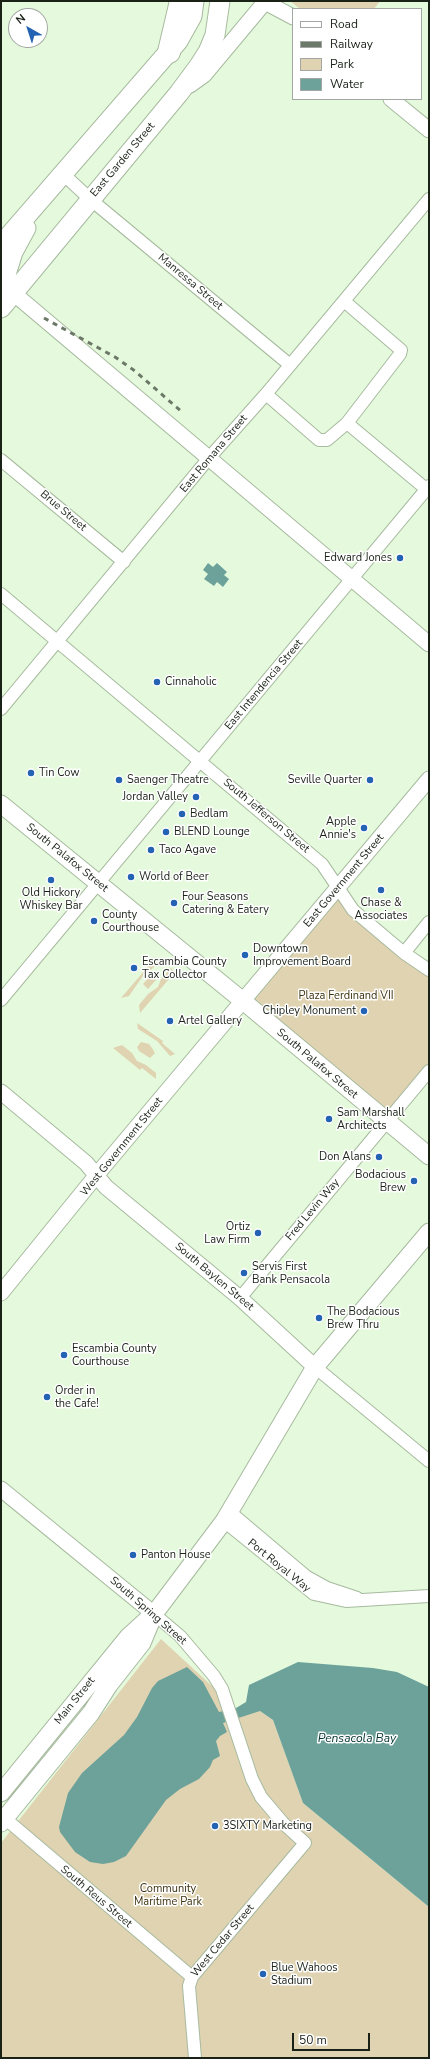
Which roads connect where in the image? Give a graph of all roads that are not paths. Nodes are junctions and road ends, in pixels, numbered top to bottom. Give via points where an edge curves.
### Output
1 (181, 1) edge
2 (194, 1) edge
3 (220, 1) edge
4 (278, 7) edge
5 (169, 52) junction
6 (179, 93) junction
7 (393, 100) edge
8 (429, 130) edge
9 (62, 173) junction
10 (42, 196) junction
11 (90, 199) junction
12 (429, 199) edge
13 (1, 245) edge
14 (6, 287) edge
15 (344, 301) junction
16 (1, 308) edge
17 (290, 365) junction
18 (266, 394) junction
19 (347, 423) junction
20 (209, 458) junction
21 (1, 460) edge
22 (427, 487) edge
23 (124, 562) junction
24 (352, 578) junction
25 (1, 594) edge
26 (58, 642) junction
27 (429, 644) edge
28 (1, 710) edge
29 (201, 760) junction
30 (429, 779) edge
31 (1, 804) edge
32 (98, 884) junction
33 (339, 887) junction
34 (429, 922) edge
35 (404, 953) junction
36 (429, 970) edge
37 (1, 1000) edge
38 (243, 1001) junction
39 (429, 1071) edge
40 (1, 1092) edge
41 (386, 1122) junction
42 (429, 1156) edge
43 (97, 1176) junction
44 (429, 1232) edge
45 (1, 1293) edge
46 (240, 1298) junction
47 (315, 1367) junction
48 (429, 1462) edge
49 (1, 1489) edge
50 (227, 1516) junction
51 (299, 1577) junction
52 (321, 1584) junction
53 (314, 1594) junction
54 (429, 1596) edge
55 (359, 1599) junction
56 (154, 1614) junction
57 (1, 1793) edge
58 (2, 1819) edge
59 (305, 1843) joint
60 (192, 1976) junction
61 (195, 2058) edge

1 - 5 highway
2 - 5 main road via 189,23
3 - 6 main road, East Garden Street via 218,26 212,43
4 - 6 street via 204,75
5 - 9 main road
6 - 11 main road, East Garden Street
7 - 8 street
9 - 10 main road
9 - 11 street, Manressa Street
10 - 13 main road
10 - 14 main road via 13,252
11 - 14 main road, East Garden Street
11 - 17 street, Manressa Street
12 - 15 street, East Romana Street
14 - 16 main road, East Garden Street
14 - 20 street
15 - 17 street, East Romana Street
15 - 19 street via 400,350 400,354
17 - 18 street, East Romana Street
18 - 19 street via 319,440 327,440
18 - 20 street, East Romana Street
19 - 22 street
20 - 23 street, East Romana Street
20 - 24 street
21 - 23 street, Brue Street
22 - 24 street, East Intendencia Street
23 - 26 street, East Romana Street
24 - 27 street
24 - 29 street, East Intendencia Street
25 - 26 street, South Jefferson Street
26 - 28 street, East Romana Street
26 - 29 street, South Jefferson Street
29 - 32 street, East Intendencia Street
29 - 33 street, South Jefferson Street via 322,864
30 - 33 street, East Government Street
31 - 32 main road, South Palafox Street
32 - 37 street, East Intendencia Street
32 - 38 main road, South Palafox Street
33 - 35 street, South Jefferson Street via 353,910
33 - 38 street, East Government Street
34 - 35 street
35 - 36 street, South Jefferson Street
38 - 41 main road, South Palafox Street
38 - 43 street, West Government Street
39 - 41 street, Fred Levin Way
40 - 43 street, South Baylen Street
41 - 42 main road, South Palafox Street
41 - 46 street, Fred Levin Way
43 - 45 street, West Government Street
43 - 46 street, South Baylen Street via 106,1187
44 - 47 main road
46 - 47 street, South Baylen Street
47 - 48 street, South Baylen Street
47 - 50 main road
49 - 56 street, South Spring Street
50 - 51 street, Port Royal Way
50 - 56 main road
51 - 52 street, Port Royal Way
51 - 53 street, Port Royal Way
52 - 53 street
52 - 55 street, Port Royal Way
53 - 55 street, Port Royal Way via 338,1601
54 - 55 street, Port Royal Way
56 - 57 main road, Main Street via 128,1637
56 - 58 main road via 142,1643 91,1713
56 - 59 street, South Spring Street via 180,1636 214,1676 222,1689 252,1779 261,1797 283,1823
58 - 60 street, South Reus Street
59 - 60 street, West Cedar Street
60 - 61 street, West Cedar Street via 189,1986

